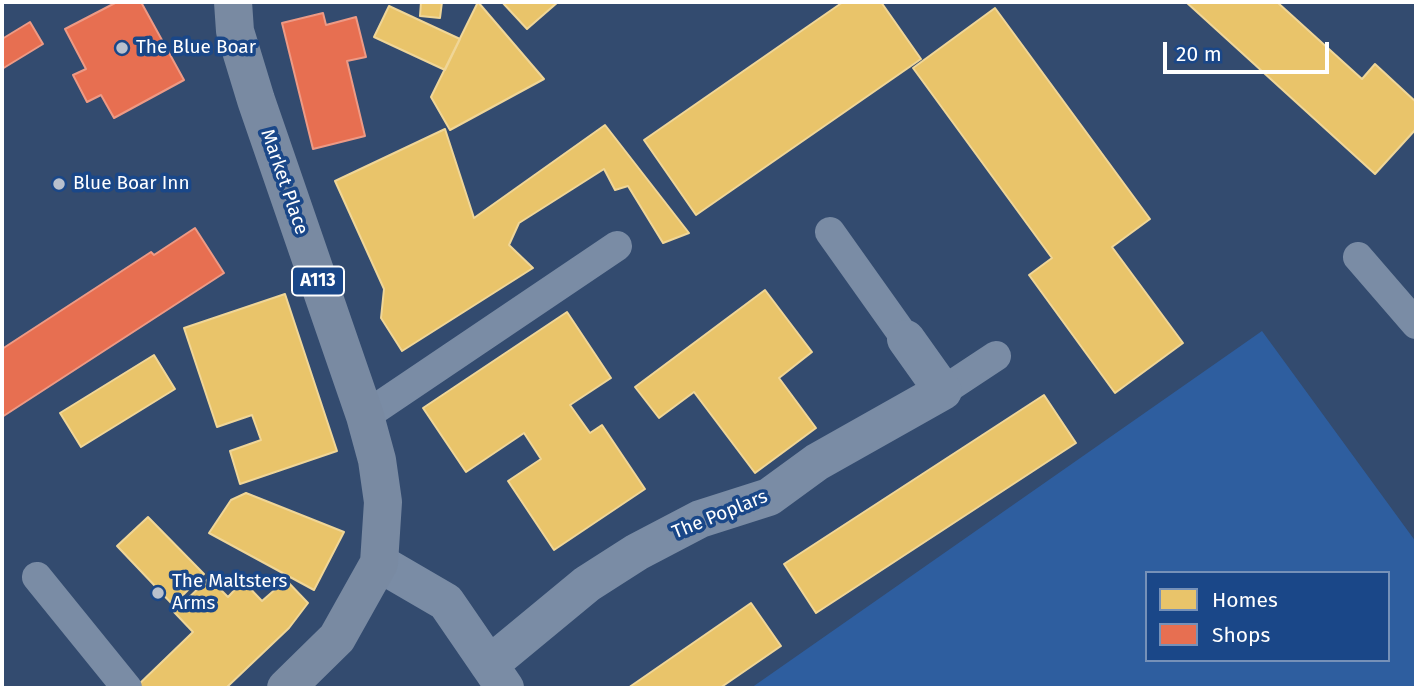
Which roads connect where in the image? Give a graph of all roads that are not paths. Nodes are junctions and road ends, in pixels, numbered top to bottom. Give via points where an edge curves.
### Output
1 (233, 2) edge
2 (830, 232) dead end
3 (617, 246) dead end
4 (1358, 257) dead end
5 (1416, 324) edge
6 (906, 338) joint
7 (996, 356) dead end
8 (943, 391) junction
9 (365, 416) junction
10 (379, 563) junction
11 (37, 577) dead end
12 (497, 677) edge
13 (127, 688) edge
14 (286, 688) edge

1 - 9 main road, Market Place / A113 via 235,31 256,100
2 - 6 lane
3 - 9 lane
4 - 5 lane
6 - 8 street
7 - 8 lane
8 - 12 street, The Poplars via 817,462 769,497 700,519 587,584
9 - 10 main road, Market Place / A113 via 383,502
10 - 12 street via 446,602
10 - 14 main road, A113 via 337,638
11 - 13 lane

